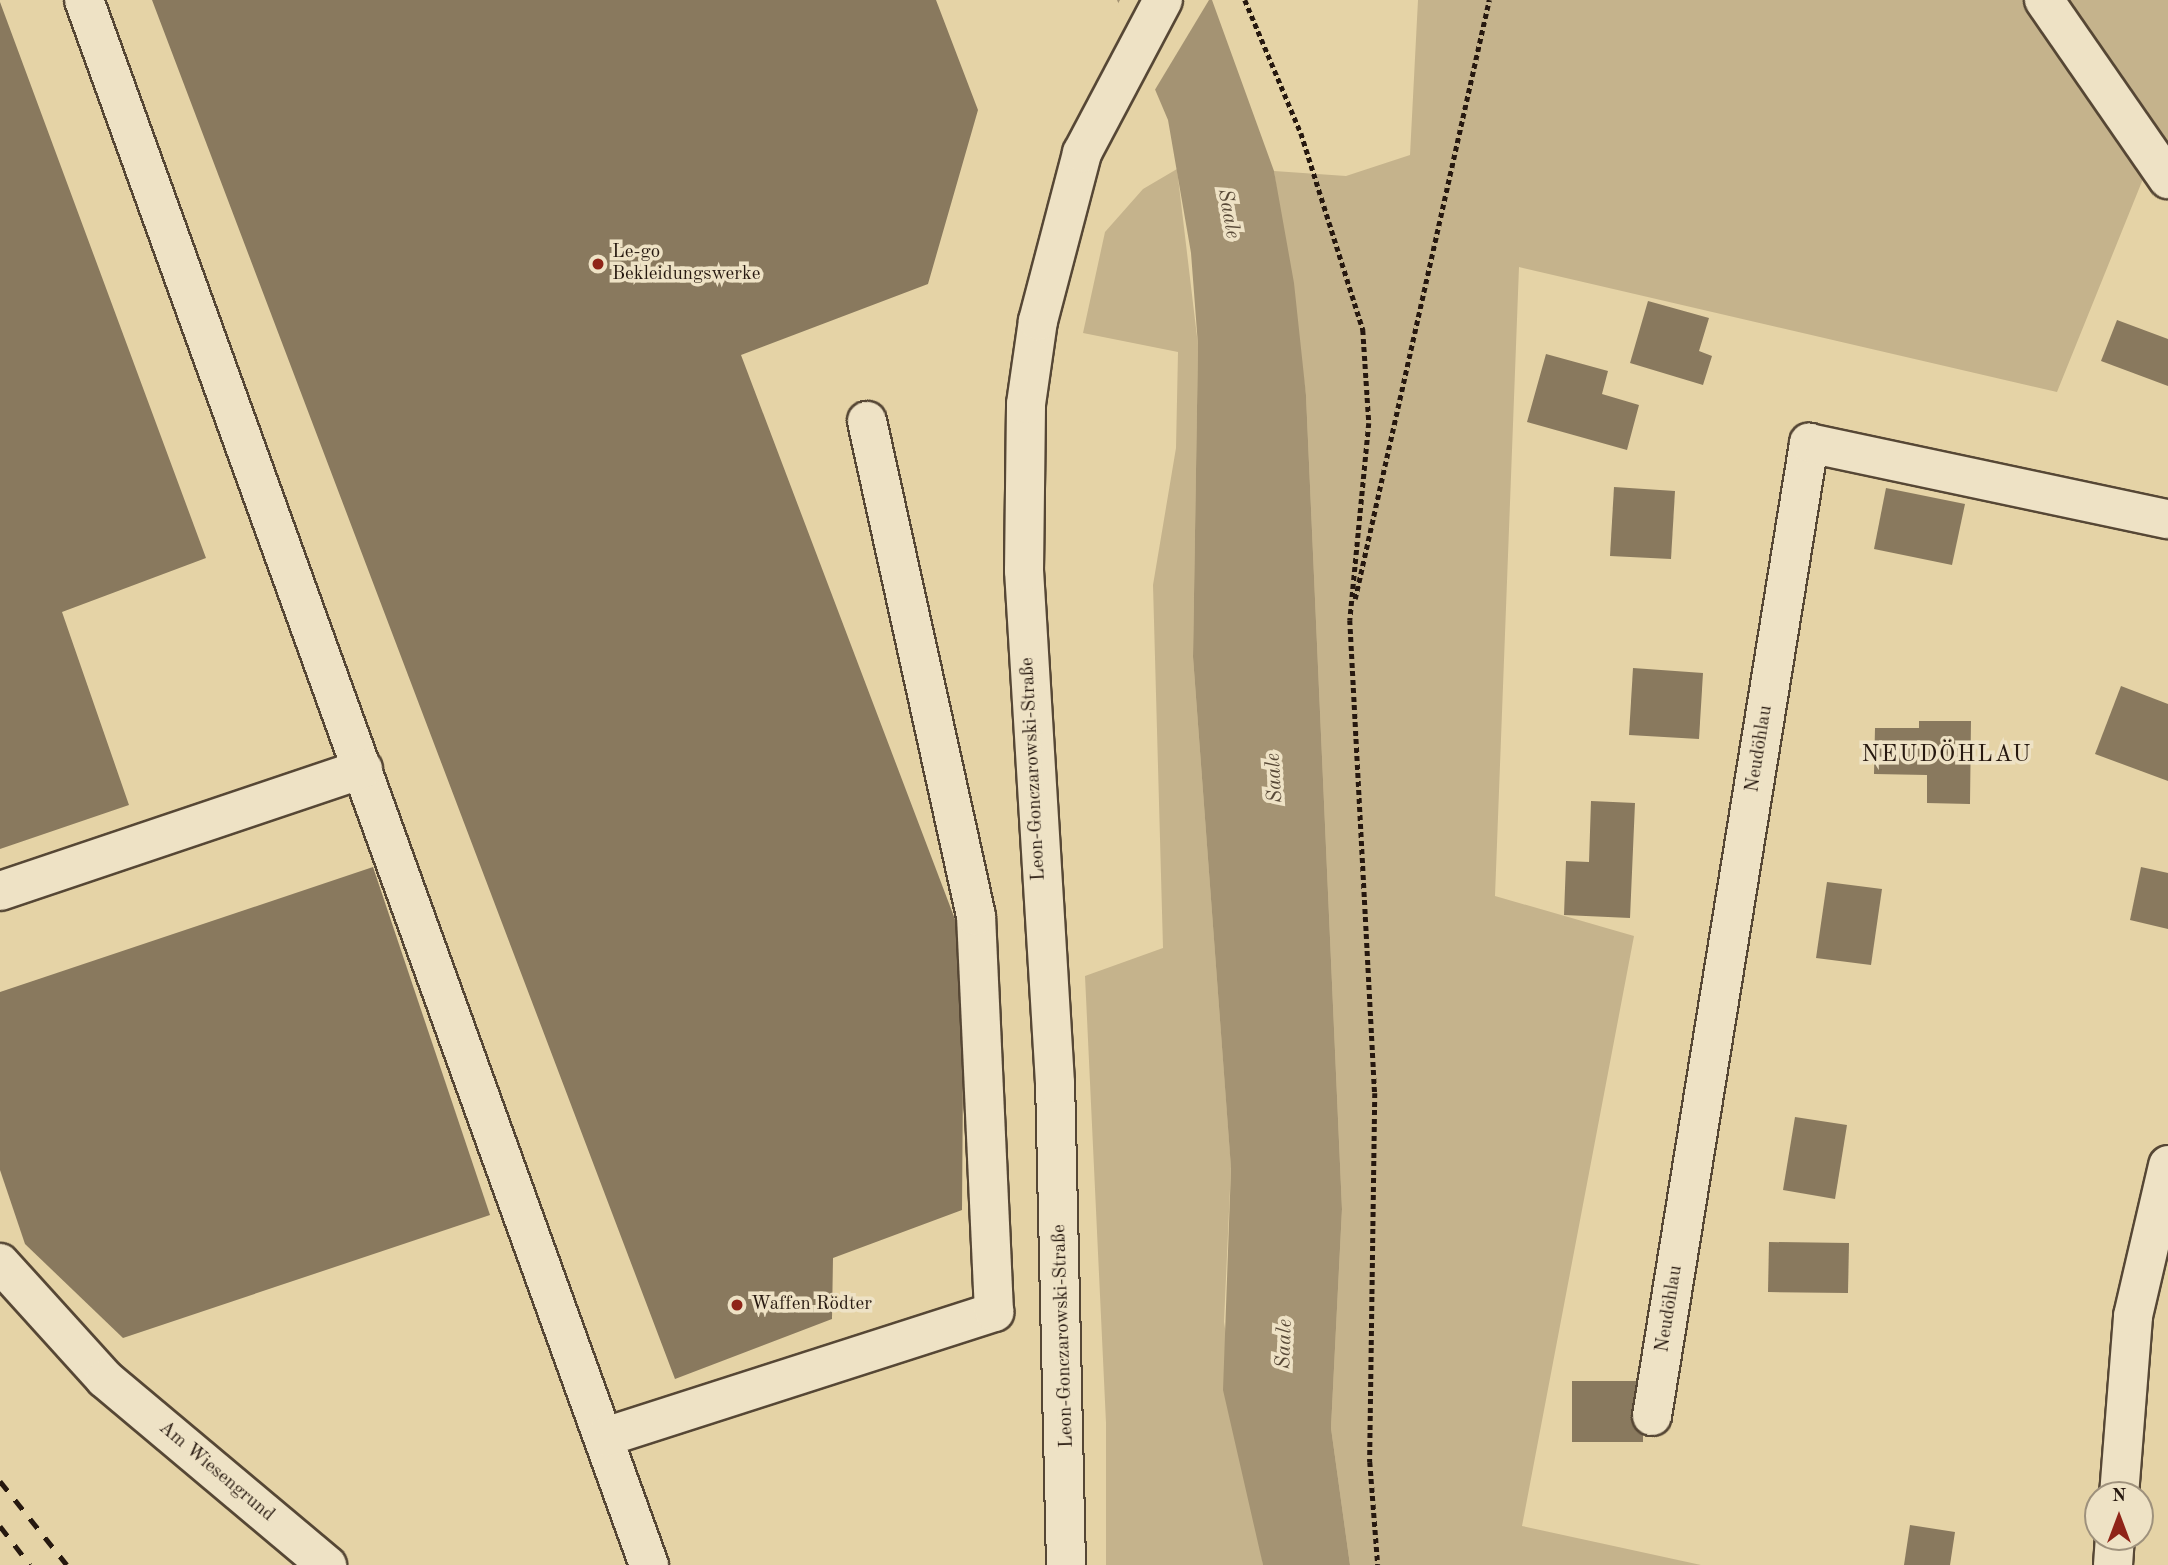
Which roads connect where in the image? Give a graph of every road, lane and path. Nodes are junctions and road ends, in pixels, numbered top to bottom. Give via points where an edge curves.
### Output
1 (84, 0) edge
2 (1163, 0) edge
3 (1245, 0) edge
4 (1489, 0) edge
5 (2044, 0) edge
6 (2168, 178) edge
7 (867, 421) dead end
8 (2168, 519) edge
9 (1350, 620) junction
10 (363, 769) junction
11 (0, 891) edge
12 (2168, 1166) edge
13 (0, 1263) edge
14 (1652, 1416) dead end
15 (605, 1437) junction
16 (2120, 1481) edge
17 (327, 1565) edge
18 (649, 1565) edge
19 (1066, 1565) edge
20 (1378, 1565) edge

1 - 10 street
2 - 19 street, Leon-Gonczarowski-Straße via 1082,153 1038,321 1022,487 1055,1083
3 - 9 path via 1301,133 1363,330 1369,423
4 - 9 path
5 - 6 street
7 - 15 street via 976,916 994,1312
8 - 14 street, Neudöhlau via 1809,443
9 - 20 path via 1375,1093 1370,1462
10 - 11 street
10 - 15 street
12 - 16 street via 2133,1316
13 - 17 street, Am Wiesengrund via 105,1379
15 - 18 street

